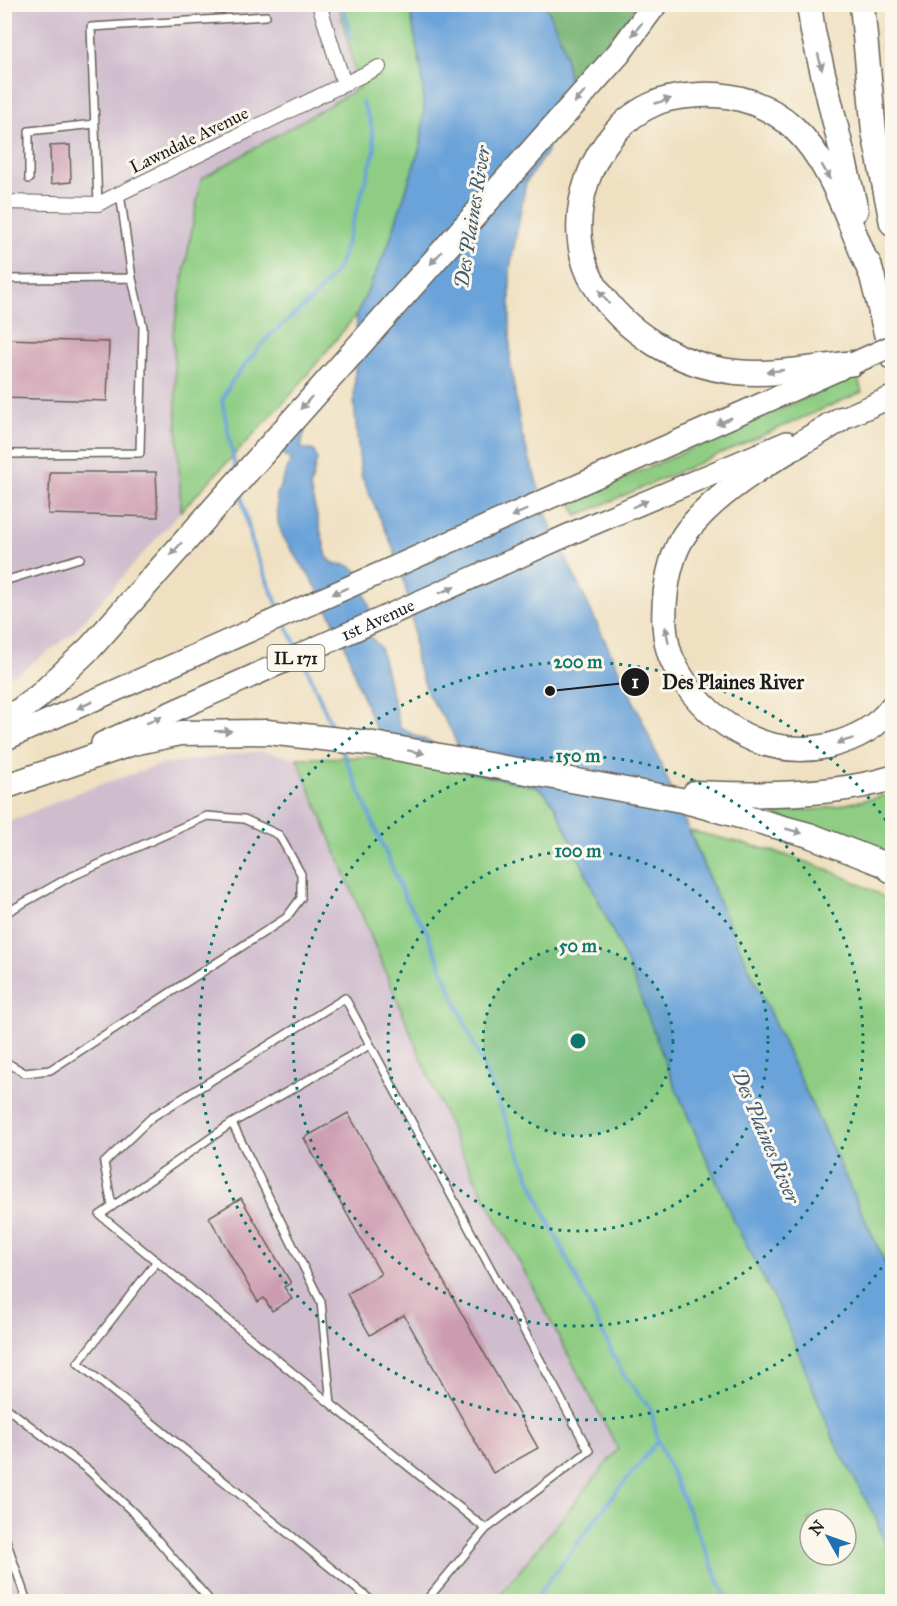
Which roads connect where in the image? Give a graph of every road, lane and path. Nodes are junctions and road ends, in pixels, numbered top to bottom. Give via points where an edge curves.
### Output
1 (319, 4) edge
2 (656, 4) edge
3 (809, 4) edge
4 (862, 4) edge
5 (266, 16) dead end
6 (379, 67) dead end
7 (344, 84) junction
8 (95, 124) junction
9 (29, 179) dead end
10 (120, 193) junction
11 (4, 202) edge
12 (99, 204) junction
13 (892, 223) edge
14 (132, 278) junction
15 (873, 278) junction
16 (4, 279) edge
17 (892, 346) edge
18 (892, 357) edge
19 (854, 363) junction
20 (892, 397) edge
21 (841, 419) junction
22 (4, 454) edge
23 (80, 558) dead end
24 (4, 581) edge
25 (892, 707) edge
26 (4, 722) edge
27 (4, 740) edge
28 (892, 778) edge
29 (4, 787) edge
30 (741, 805) junction
31 (892, 871) edge
32 (4, 914) edge
33 (370, 1045) junction
34 (4, 1060) edge
35 (232, 1123) junction
36 (112, 1206) junction
37 (157, 1261) junction
38 (332, 1404) junction
39 (4, 1406) edge
40 (486, 1529) junction
41 (4, 1534) edge
42 (27, 1602) edge
43 (211, 1602) edge
44 (373, 1602) edge
45 (425, 1602) edge

1 - 7 street
2 -> 26 highway via 619,53 91,647 38,697
3 -> 15 highway
4 - 13 highway via 874,132
5 - 8 lane via 91,27
6 - 7 street, Lawndale Avenue
7 - 10 street, Lawndale Avenue
8 - 9 lane via 29,131
8 - 12 lane
10 - 12 street, Lawndale Avenue
10 - 14 lane
11 - 12 street, Lawndale Avenue
14 - 16 lane
14 - 22 lane via 143,327 140,453
15 - 18 highway
19 -> 15 highway via 737,372 709,367 657,344 624,319 593,282 583,254 579,217 586,181 604,146 627,121 656,103 705,94 743,99 768,109 792,126 813,150 830,177
17 - 19 main road, IL 171, bridge
19 -> 27 main road, IL 171
20 - 21 main road, IL 171
25 -> 21 highway via 851,740 808,750 765,745 725,727 696,697 672,660 663,614 669,565 687,532 728,490
29 -> 21 main road, 1st Avenue / IL 171 via 586,527
23 - 24 lane
28 - 30 highway
29 -> 30 highway via 133,743 181,733 267,732 368,743
30 -> 31 highway
32 - 34 lane via 66,879 207,816 244,819 279,835 302,874 301,898 286,918 50,1070 25,1073
33 - 35 lane
33 - 36 lane via 345,998 152,1117 104,1163
33 - 40 lane via 589,1451
35 - 36 lane
35 - 38 lane via 321,1302
36 - 37 lane via 100,1215
37 - 38 lane
37 - 44 lane via 78,1363
38 - 40 lane
39 - 43 lane via 87,1470 135,1514
40 - 45 lane
41 - 42 lane

